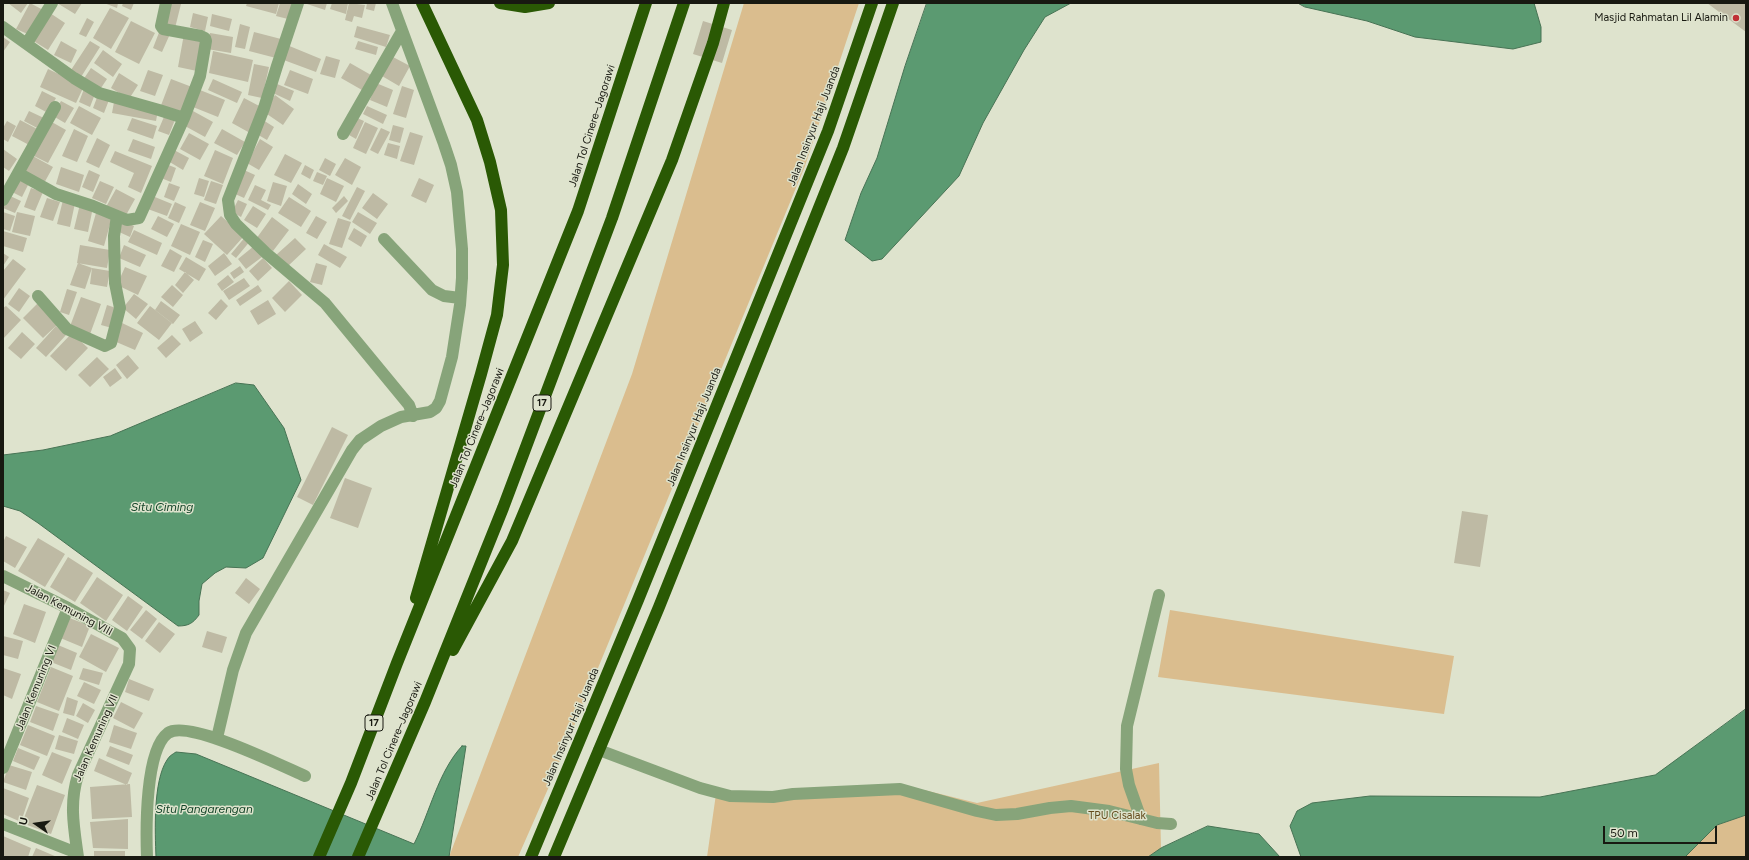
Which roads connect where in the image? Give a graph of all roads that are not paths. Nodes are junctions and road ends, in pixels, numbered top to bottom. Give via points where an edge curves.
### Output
1 (52, 3) edge
2 (166, 3) edge
3 (298, 3) edge
4 (392, 3) edge
5 (422, 3) edge
6 (500, 3) edge
7 (549, 3) edge
8 (646, 3) edge
9 (684, 3) edge
10 (724, 3) edge
11 (872, 3) edge
12 (893, 3) edge
13 (3, 27) edge
14 (402, 30) junction
15 (27, 43) junction
16 (55, 107) dead end
17 (184, 118) junction
18 (342, 134) dead end
19 (18, 173) junction
20 (3, 200) edge
21 (117, 216) junction
22 (384, 239) dead end
23 (38, 296) dead end
24 (460, 298) junction
25 (413, 416) junction
26 (3, 576) edge
27 (1159, 595) dead end
28 (638, 600) junction
29 (659, 607) junction
30 (68, 608) junction
31 (130, 649) joint
32 (397, 663) junction
33 (425, 702) junction
34 (217, 738) junction
35 (599, 750) junction
36 (3, 768) edge
37 (305, 776) dead end
38 (1141, 818) junction
39 (3, 824) edge
40 (1171, 824) dead end
41 (77, 855) edge
42 (147, 857) edge
43 (319, 857) edge
44 (358, 857) edge
45 (531, 857) edge
46 (554, 857) edge

1 - 15 street
2 - 17 street via 161,26 163,29 201,36 206,41 200,76
3 - 25 street via 264,108 228,200 230,215 266,253 325,303 409,405
4 - 14 street
5 - 32 highway via 477,120 486,148 500,210 503,265 497,315
6 - 7 highway via 525,7
8 - 32 highway, Jalan Tol Cinere–Jagorawi / 17 via 578,211
9 - 33 highway, Jalan Tol Cinere–Jagorawi / 17 via 612,218 503,508
10 - 33 highway via 713,43 672,160 512,541
11 - 28 highway, Jalan Insinyur Haji Juanda via 828,131
12 - 29 highway via 843,148
13 - 15 street
14 - 18 street
14 - 24 street via 451,165 457,192 462,249
15 - 17 street via 99,93
16 - 19 street
17 - 21 street via 139,218 128,220
19 - 20 street
19 - 21 street via 56,194
21 - 23 street via 114,236 115,283 120,308 112,343 106,346 67,329
22 - 24 street via 432,290 444,296
24 - 25 street via 452,357 440,401 430,412
25 - 34 street via 392,420 369,433 360,440 342,464 246,633 233,670
26 - 30 street, Jalan Kemuning VIII
27 - 38 street via 1127,726 1126,769 1129,786
28 - 29 highway
28 - 45 highway, Jalan Insinyur Haji Juanda
29 - 35 highway
30 - 31 street, Jalan Kemuning VIII via 122,638
30 - 36 street, Jalan Kemuning VI
31 - 41 street, Jalan Kemuning VII via 129,664 74,788 72,807
32 - 43 highway, Jalan Tol Cinere–Jagorawi / 17 via 351,783
33 - 44 highway, Jalan Tol Cinere–Jagorawi / 17
34 - 37 street
34 - 42 street via 176,730 168,733 160,744 155,753 151,773 146,823
35 - 38 street via 700,788 730,796 751,798 900,790 996,815 1071,806
35 - 46 highway
38 - 40 street
39 - 41 street

